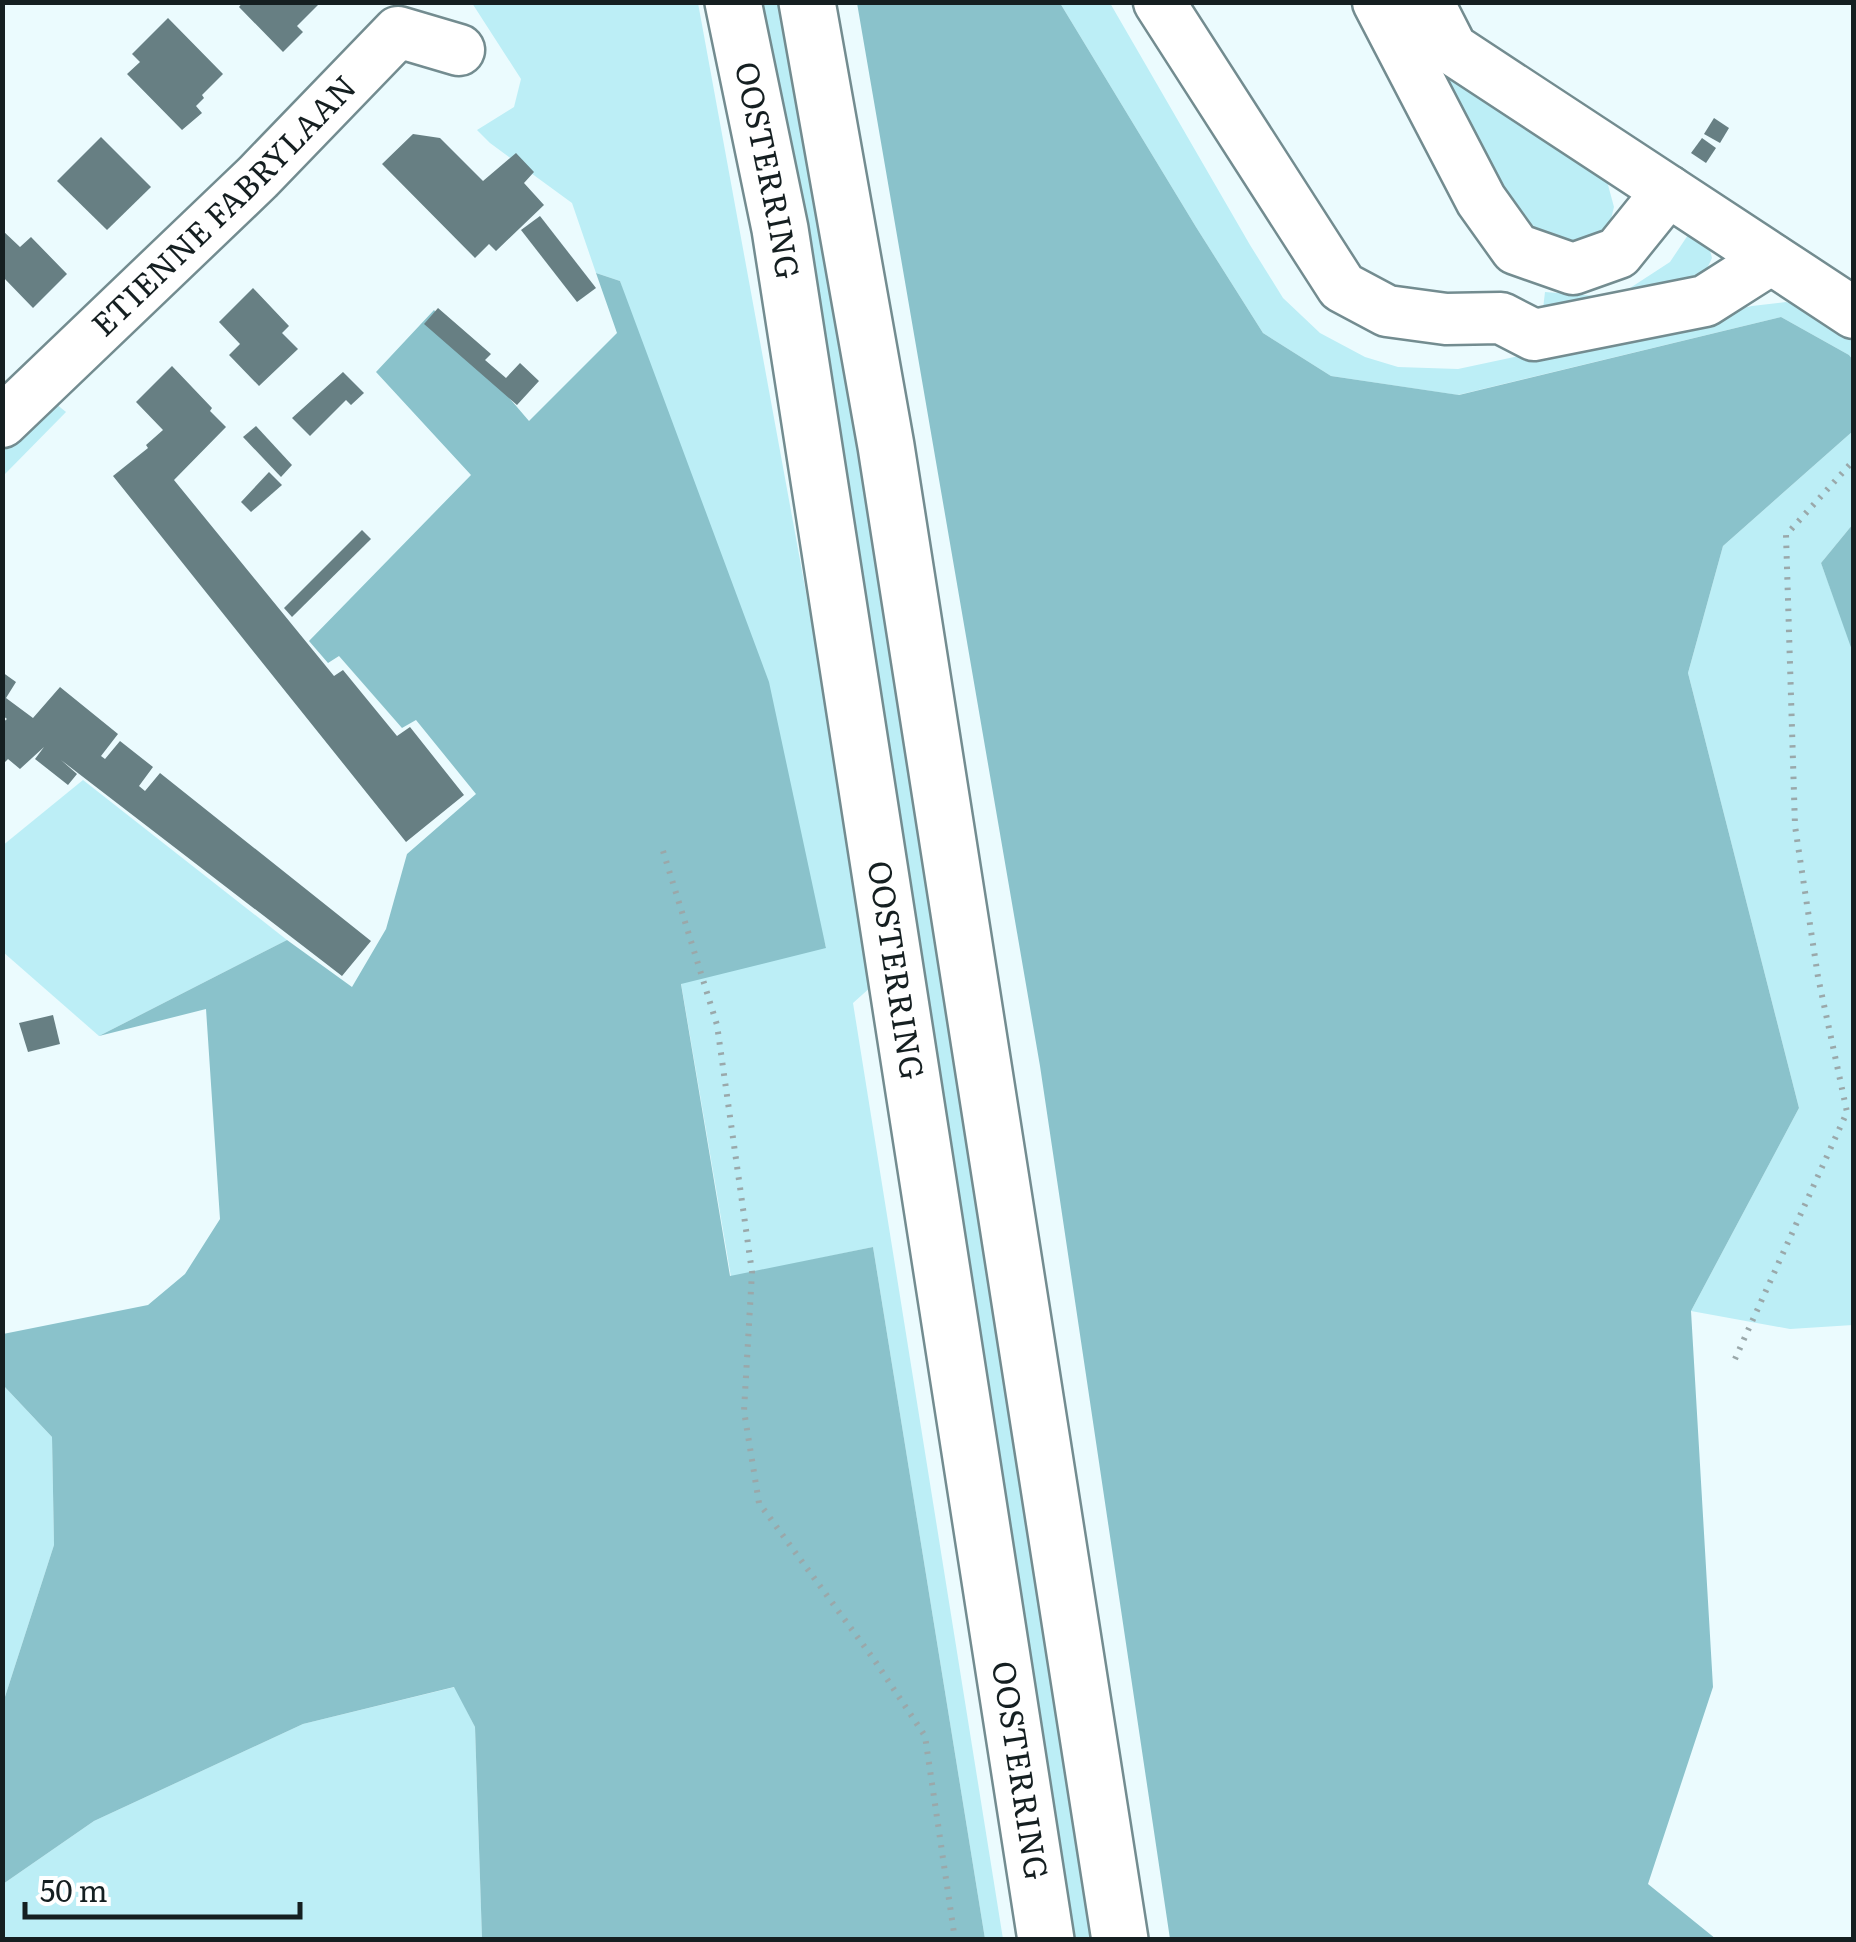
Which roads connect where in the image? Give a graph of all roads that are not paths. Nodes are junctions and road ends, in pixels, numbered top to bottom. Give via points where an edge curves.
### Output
1 (733, 2) edge
2 (1160, 2) edge
3 (1378, 2) edge
4 (1428, 2) edge
5 (812, 11) edge
6 (459, 50) dead end
7 (1668, 191) junction
8 (1772, 260) junction
9 (1854, 314) edge
10 (2, 422) edge
11 (1046, 1940) edge
12 (1120, 1940) edge

1 - 11 main road, OOSTERRING via 780,229
2 - 8 street via 1342,287 1387,311 1501,318 1534,335 1705,301
3 - 7 street via 1481,200 1516,250 1573,269 1618,253
4 - 7 street via 1452,49
5 - 12 main road
6 - 10 street, ETIENNE FABRYLAAN via 398,32 258,177
7 - 8 street
8 - 9 street

